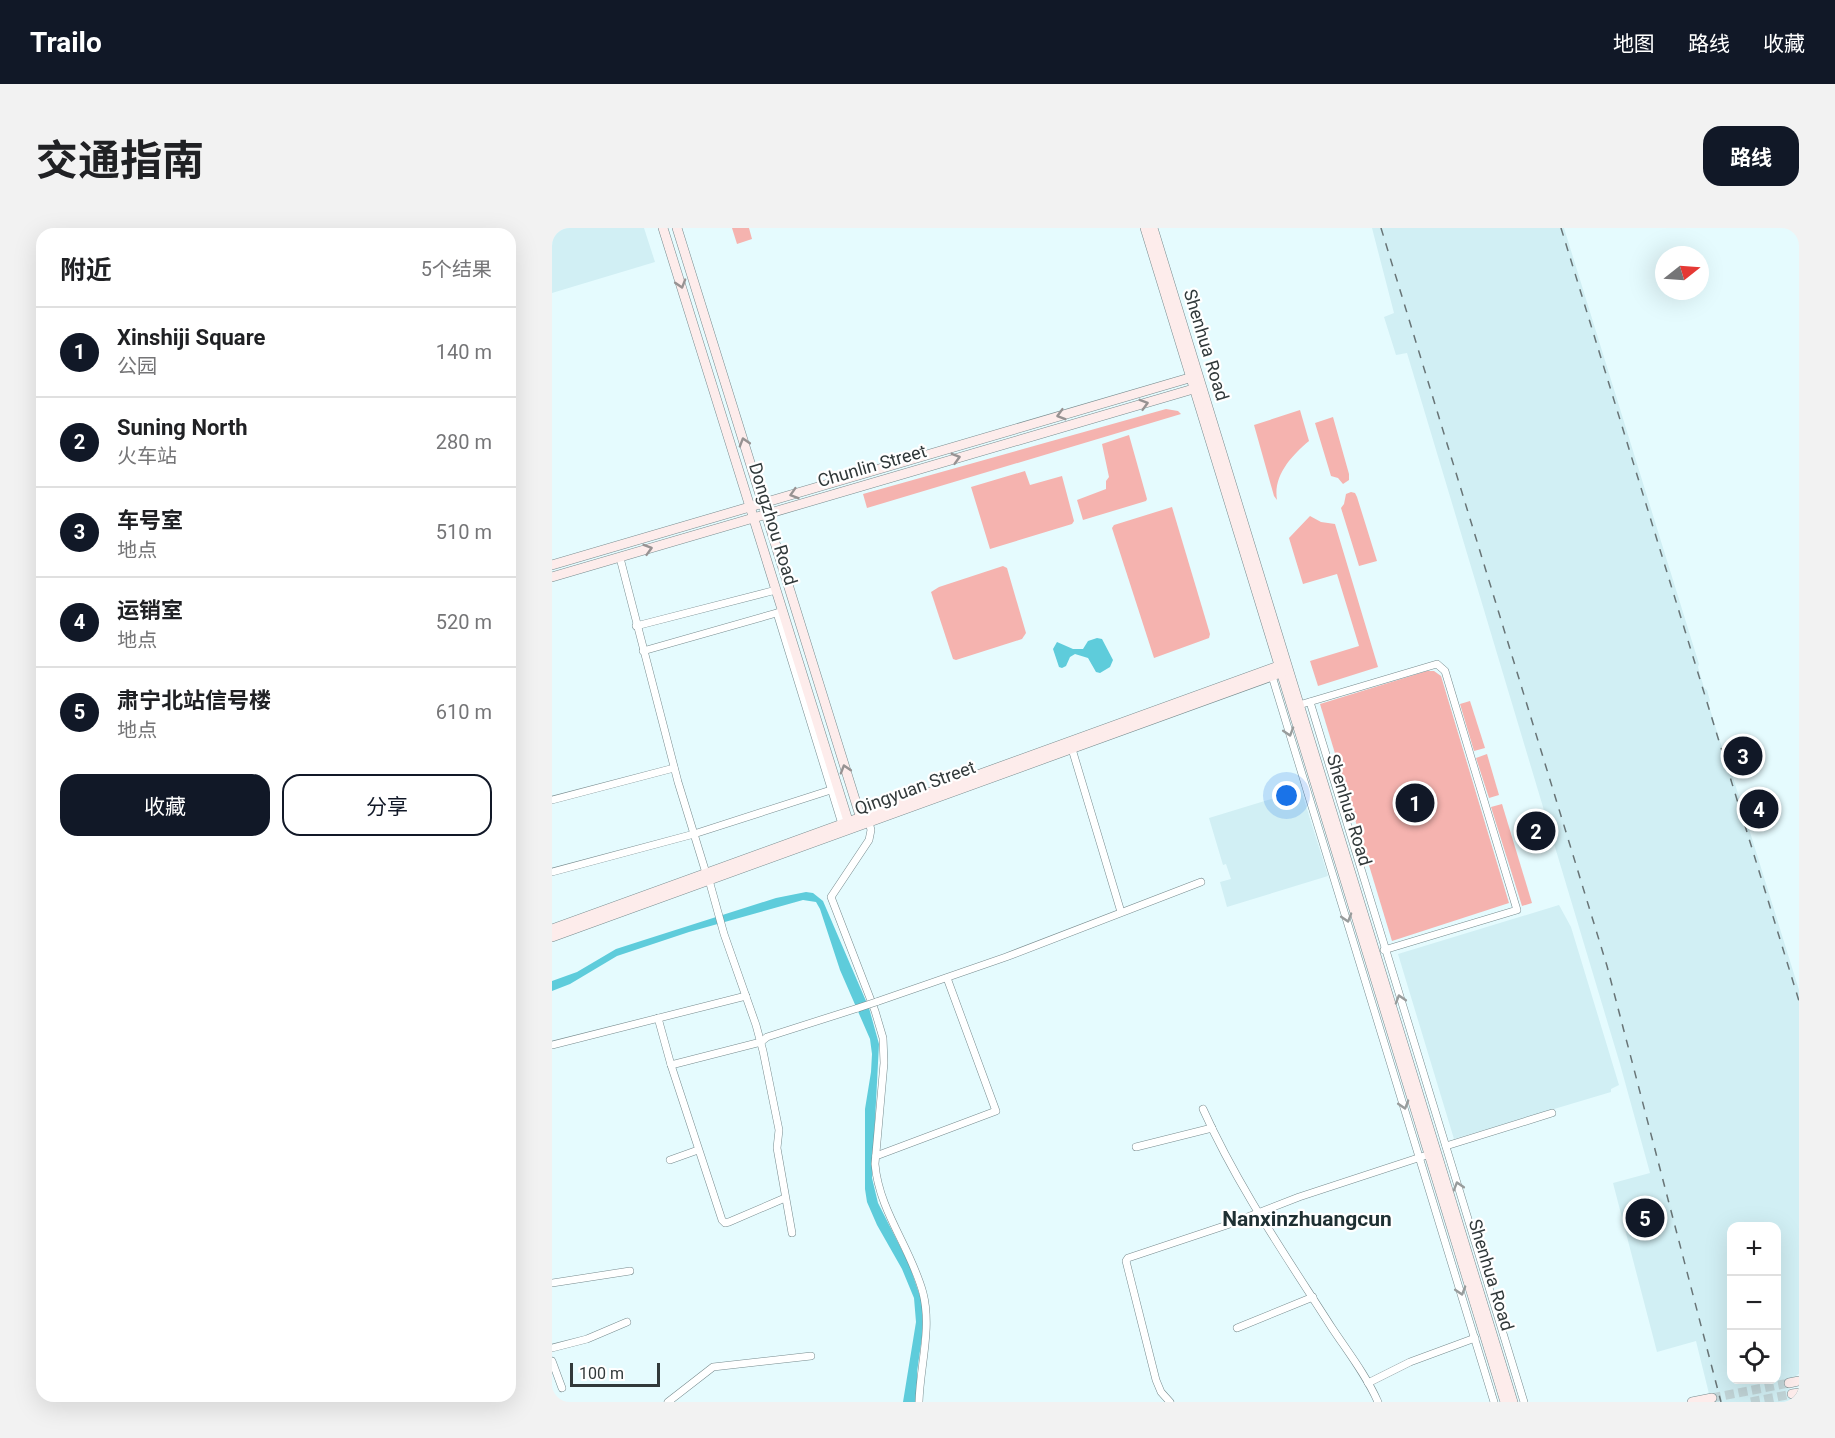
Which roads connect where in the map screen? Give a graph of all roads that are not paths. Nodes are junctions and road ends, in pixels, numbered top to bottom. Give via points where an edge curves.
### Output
1 (663, 228) edge
2 (677, 228) edge
3 (1145, 228) edge
4 (1153, 228) edge
5 (1195, 376) junction
6 (1198, 388) junction
7 (763, 503) junction
8 (750, 507) junction
9 (766, 514) junction
10 (754, 518) junction
11 (620, 558) junction
12 (552, 565) edge
13 (552, 577) edge
14 (776, 591) junction
15 (780, 612) junction
16 (636, 626) junction
17 (643, 651) junction
18 (1282, 669) junction
19 (1310, 702) junction
20 (1299, 705) junction
21 (1072, 749) junction
22 (674, 768) junction
23 (834, 789) junction
24 (552, 800) edge
25 (864, 821) junction
26 (847, 825) junction
27 (694, 834) junction
28 (552, 872) edge
29 (708, 877) junction
30 (1201, 882) dead end
31 (1121, 912) junction
32 (552, 929) edge
33 (552, 937) edge
34 (1385, 950) junction
35 (1375, 953) junction
36 (947, 978) junction
37 (746, 996) junction
38 (658, 1018) junction
39 (761, 1042) junction
40 (552, 1045) edge
41 (671, 1065) junction
42 (1203, 1109) dead end
43 (1552, 1113) dead end
44 (1212, 1128) junction
45 (1446, 1146) junction
46 (1136, 1147) dead end
47 (698, 1150) junction
48 (876, 1156) junction
49 (1424, 1156) junction
50 (670, 1160) dead end
51 (786, 1198) junction
52 (1258, 1214) junction
53 (792, 1233) dead end
54 (630, 1271) dead end
55 (552, 1283) edge
56 (1312, 1297) junction
57 (627, 1323) dead end
58 (1237, 1328) dead end
59 (1475, 1338) junction
60 (552, 1348) edge
61 (811, 1356) dead end
62 (552, 1361) edge
63 (1368, 1383) junction
64 (562, 1388) dead end
65 (1712, 1398) dead end
66 (668, 1402) edge
67 (919, 1402) edge
68 (1170, 1402) edge
69 (1378, 1402) edge
70 (1494, 1402) edge
71 (1505, 1402) edge
72 (1513, 1402) edge
73 (1524, 1402) edge
74 (1692, 1402) edge

1 -> 8 main road, Dongzhou Road
7 -> 2 main road, Dongzhou Road
3 - 5 main road, Shenhua Road
4 - 5 main road, Shenhua Road
5 - 6 main road, Shenhua Road
5 -> 7 main road, Chunlin Street
9 -> 6 main road, Chunlin Street
6 - 18 main road, Shenhua Road
7 - 8 main road, Chunlin Street
7 - 9 main road, Dongzhou Road
8 - 10 main road, Dongzhou Road
8 - 12 main road, Chunlin Street
9 - 10 main road, Chunlin Street
25 -> 9 main road, Dongzhou Road
11 -> 10 main road, Chunlin Street
10 - 14 main road, Dongzhou Road
11 - 13 main road, Chunlin Street
11 - 16 street
14 - 15 main road, Dongzhou Road
14 - 16 street
15 - 17 street
15 - 23 main road, Dongzhou Road
16 - 17 street
17 - 22 street
18 - 20 main road, Shenhua Road
18 - 21 main road, Qingyuan Street
18 - 25 main road, Qingyuan Street
18 -> 49 main road, Shenhua Road
19 - 20 street
19 - 34 street
19 - 34 street via 1437,664 1445,671 1517,910
20 - 35 main road, Shenhua Road
21 - 25 main road, Qingyuan Street
21 - 31 street
22 - 24 street
22 - 27 street
23 - 26 main road, Dongzhou Road
23 - 27 street
25 - 26 main road, Qingyuan Street
25 - 48 street via 871,830 869,840 831,897 883,1038
26 - 29 main road, Qingyuan Street
27 - 28 street
27 - 29 street
29 - 32 main road, Qingyuan Street
29 - 33 main road, Qingyuan Street
29 - 37 street
30 - 31 street
31 - 36 street
34 - 35 street
45 -> 34 street
35 - 72 main road, Shenhua Road
36 - 39 street, bridge
36 - 48 street via 996,1111
37 - 38 street
37 - 39 street
38 - 40 street
38 - 41 street
39 - 41 street
39 - 51 street via 779,1130 777,1148
41 - 47 street
42 - 44 street
43 - 45 street
44 - 46 street
44 - 52 street
73 -> 45 street
47 - 50 street
47 - 51 street via 725,1223
48 - 67 street via 880,1195 915,1271 925,1305
49 - 52 street
49 -> 59 street
49 - 71 main road, Shenhua Road
51 - 53 street
52 - 56 street
52 - 68 street via 1126,1261 1156,1380
54 - 55 street
56 - 58 street
56 - 63 street
57 - 60 street
59 - 63 street via 1410,1362
59 - 70 street
61 - 66 street via 713,1367
62 - 64 street
63 - 69 street
65 - 74 main road

